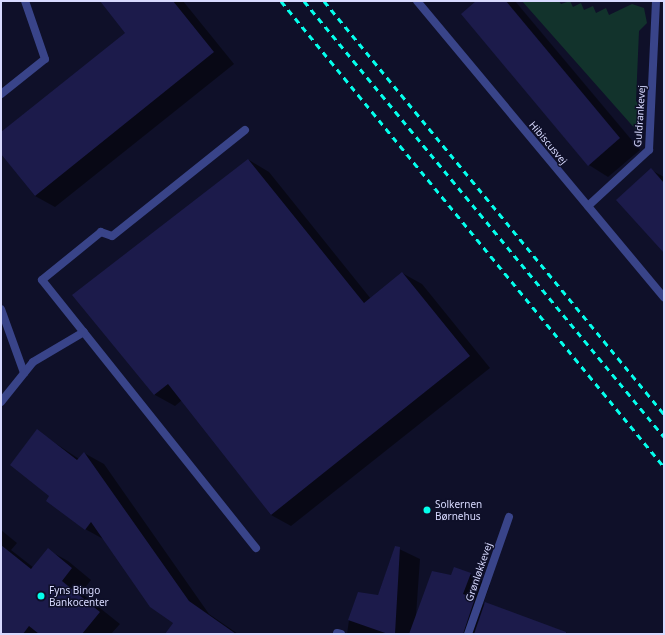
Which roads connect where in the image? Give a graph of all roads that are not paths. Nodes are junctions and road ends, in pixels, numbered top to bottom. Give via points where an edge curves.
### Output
1 (25, 1) edge
2 (417, 1) edge
3 (654, 2) edge
4 (1, 94) edge
5 (245, 130) dead end
6 (588, 206) junction
7 (664, 297) edge
8 (1, 310) edge
9 (84, 332) junction
10 (24, 373) junction
11 (1, 402) edge
12 (509, 517) dead end
13 (256, 548) dead end
14 (468, 634) edge

1 - 4 street via 45,59
2 - 6 street, Hibiscusvej
3 - 6 street, Guldrankevej via 649,150
5 - 9 street via 112,236 101,232 42,280
6 - 7 street, Hibiscusvej
8 - 10 street
9 - 10 street via 34,362
9 - 13 street
10 - 11 street
12 - 14 street, Grønløkkevej

